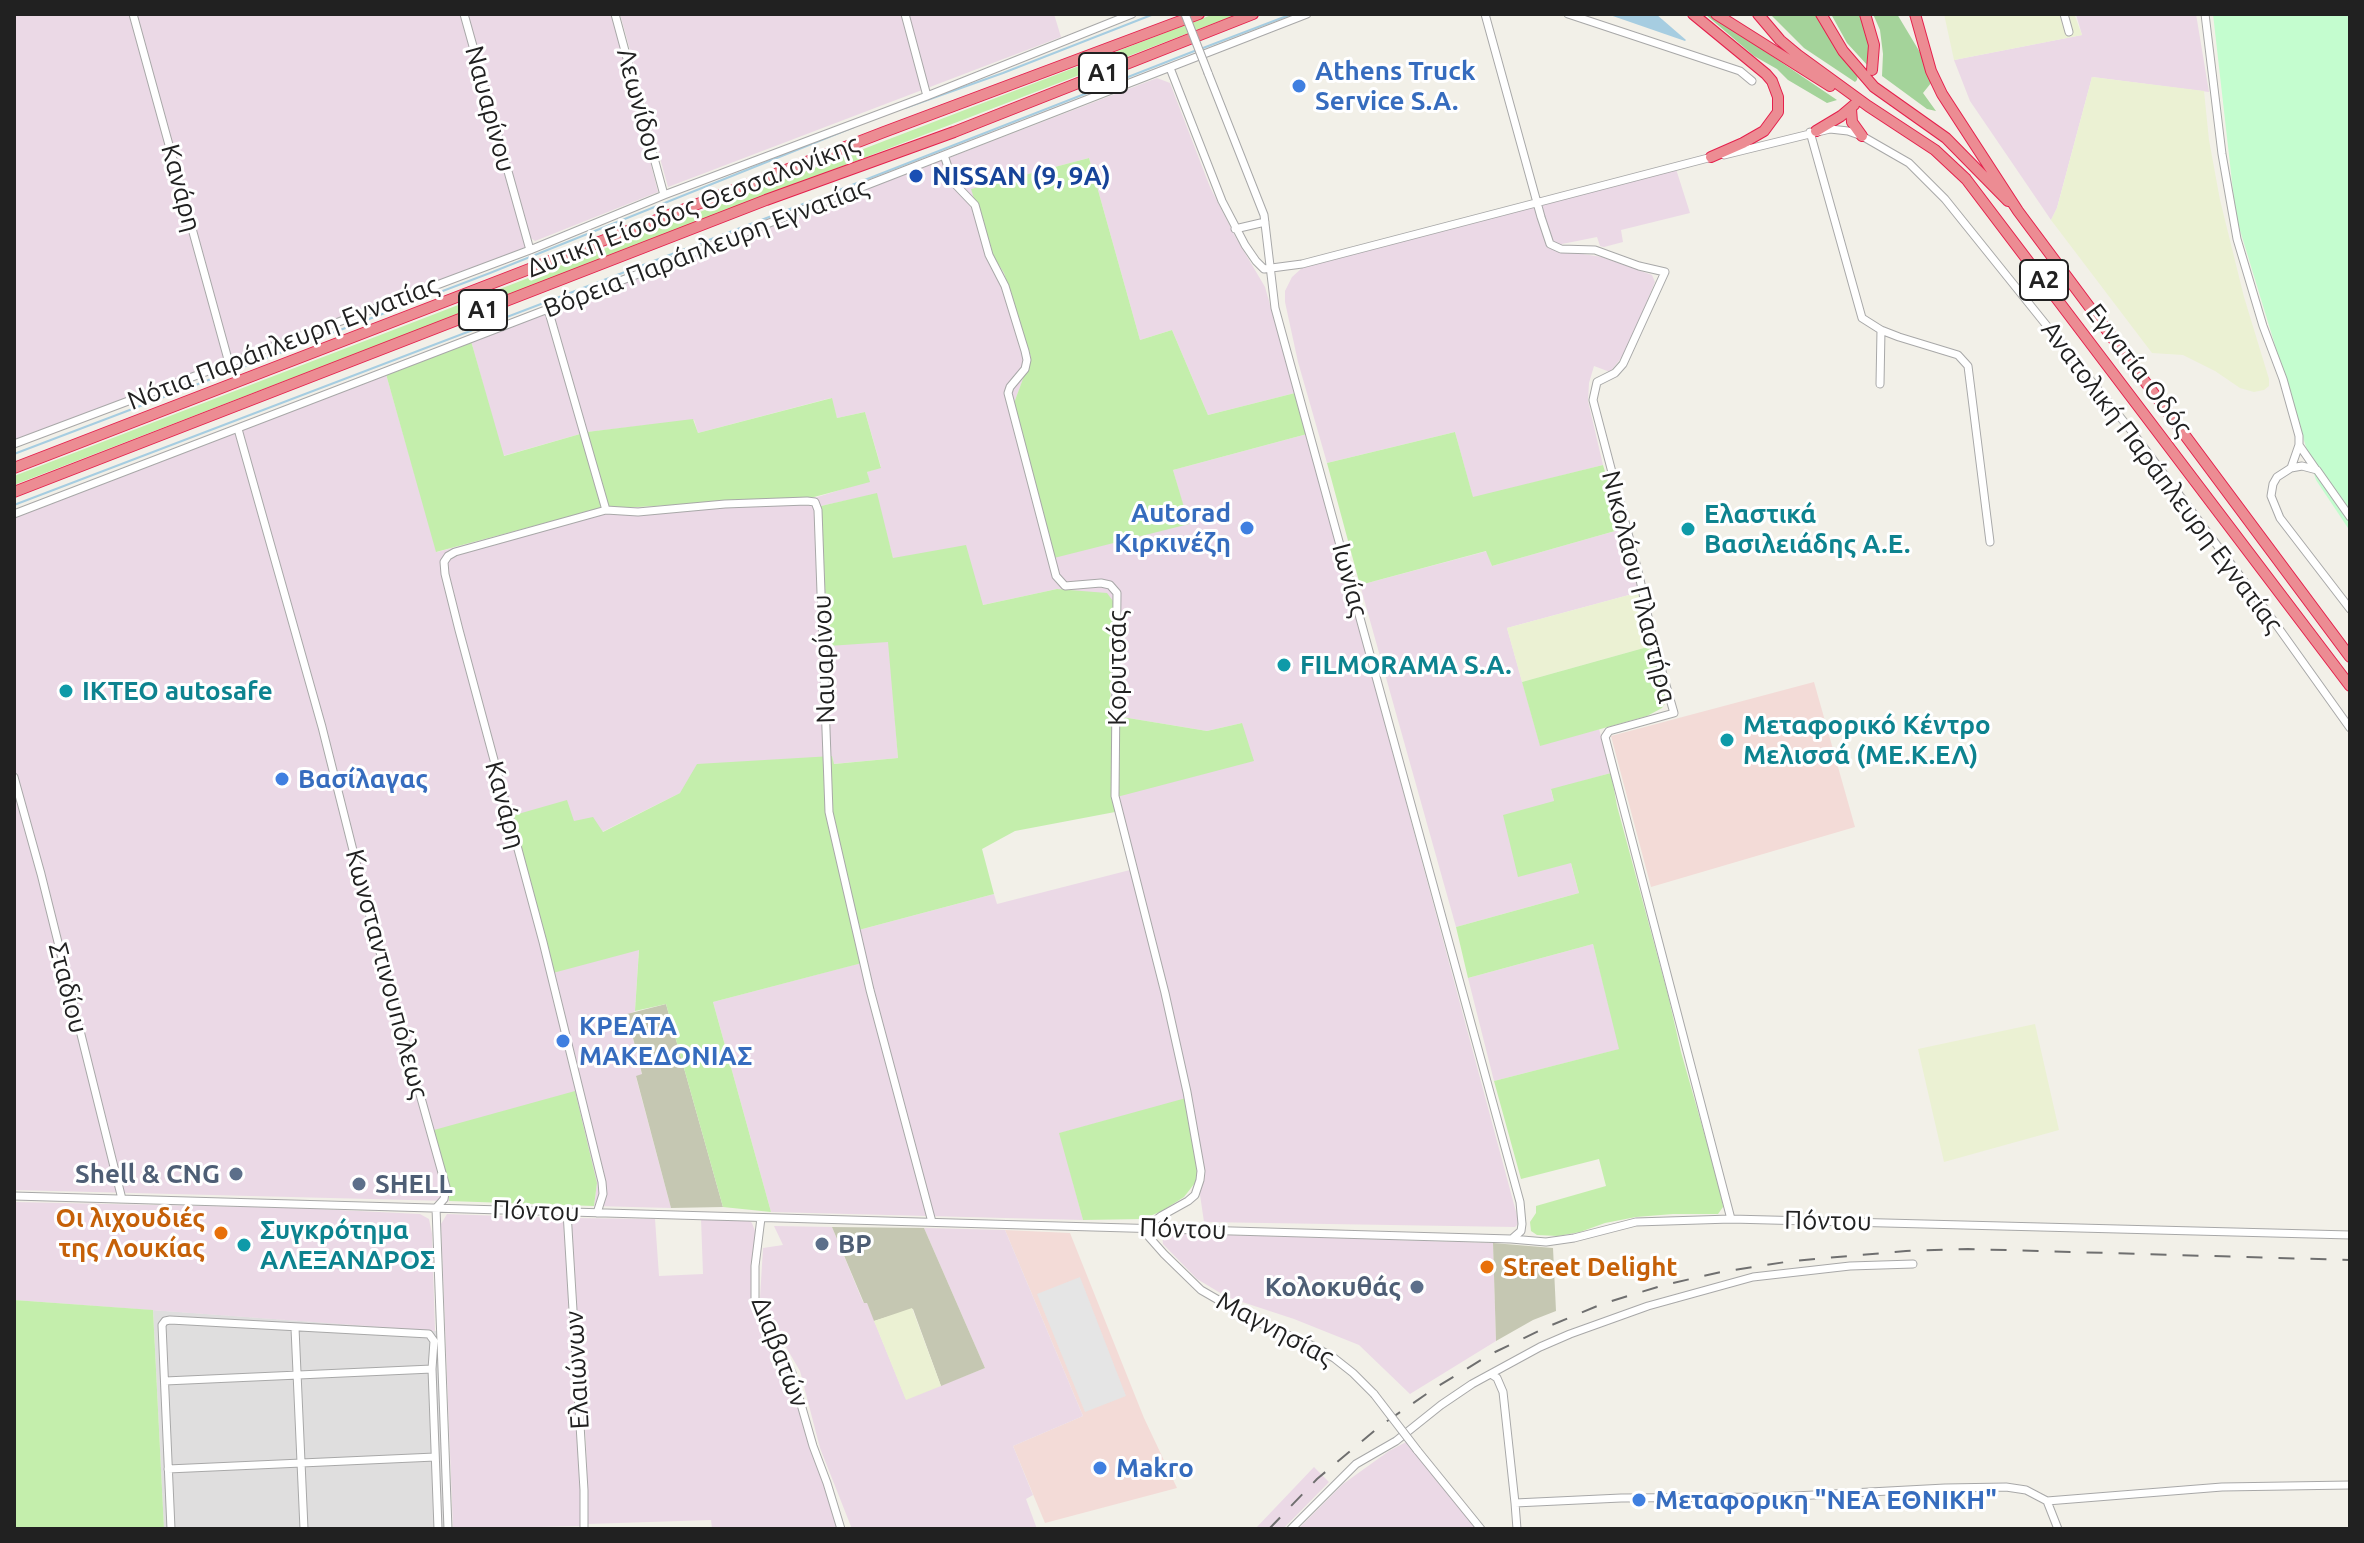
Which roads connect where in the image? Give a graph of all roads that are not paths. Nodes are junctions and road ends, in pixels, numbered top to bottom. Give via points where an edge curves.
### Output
1 (133, 14) edge
2 (464, 14) edge
3 (615, 14) edge
4 (905, 14) edge
5 (1132, 14) edge
6 (1185, 14) edge
7 (1199, 14) edge
8 (1253, 14) edge
9 (1307, 14) edge
10 (1485, 14) edge
11 (1568, 14) edge
12 (1693, 14) edge
13 (1716, 14) edge
14 (1758, 14) edge
15 (1821, 14) edge
16 (1865, 14) edge
17 (1915, 14) edge
18 (2064, 14) edge
19 (2205, 14) edge
20 (2069, 32) dead end
21 (1170, 68) junction
22 (1872, 70) dead end
23 (1752, 81) dead end
24 (927, 96) junction
25 (1868, 106) junction
26 (1813, 132) junction
27 (1862, 136) junction
28 (944, 155) junction
29 (1711, 157) junction
30 (664, 195) junction
31 (1537, 201) junction
32 (2018, 211) junction
33 (1265, 222) junction
34 (1235, 229) junction
35 (530, 250) junction
36 (1270, 269) junction
37 (548, 309) junction
38 (1881, 330) junction
39 (229, 363) junction
40 (1880, 384) dead end
41 (238, 429) junction
42 (14, 444) edge
43 (2299, 445) junction
44 (14, 468) edge
45 (2291, 468) junction
46 (2317, 470) junction
47 (14, 492) edge
48 (606, 510) junction
49 (14, 514) edge
50 (2350, 517) edge
51 (1990, 542) dead end
52 (2350, 609) edge
53 (2350, 657) edge
54 (2350, 686) edge
55 (2350, 728) edge
56 (14, 777) edge
57 (14, 1196) edge
58 (122, 1199) junction
59 (436, 1208) junction
60 (567, 1212) junction
61 (597, 1213) junction
62 (761, 1218) junction
63 (1731, 1219) junction
64 (932, 1222) junction
65 (1145, 1228) junction
66 (2350, 1235) edge
67 (1511, 1239) junction
68 (1913, 1264) dead end
69 (295, 1328) junction
70 (432, 1369) junction
71 (296, 1374) junction
72 (1491, 1374) junction
73 (165, 1381) junction
74 (435, 1457) junction
75 (301, 1463) junction
76 (168, 1469) junction
77 (2350, 1485) edge
78 (2047, 1501) junction
79 (1515, 1503) junction
80 (171, 1529) edge
81 (304, 1529) edge
82 (438, 1529) edge
83 (448, 1529) edge
84 (584, 1529) edge
85 (841, 1529) edge
86 (1291, 1529) edge
87 (1481, 1529) edge
88 (1517, 1529) edge
89 (2058, 1529) edge

1 - 39 street, Κανάρη
2 - 35 street, Ναυαρίνου
3 - 30 street, Λεωνίδου
4 - 24 street
5 - 24 street, Νότια Παράπλευρη Εγνατίας
6 - 33 street, Ιωνίας, bridge
7 - 44 highway, Δυτική Είσοδος Θεσσαλονίκης / Α1
8 - 47 highway, Δυτική Είσοδος Θεσσαλονίκης / Α1
9 - 21 street, Βόρεια Παράπλευρη Εγνατίας
10 - 31 street
11 - 23 street via 1740,71
12 - 29 highway via 1766,74 1778,97 1778,112 1764,131
13 - 25 highway
14 - 25 highway, Α2 via 1780,40
15 - 32 highway, Α2 via 1874,87 1946,138
16 - 22 highway via 1874,45
17 - 32 highway via 1942,94
18 - 20 street
19 - 43 street via 2237,239
21 - 28 street, Βόρεια Παράπλευρη Εγνατίας
21 - 34 street
24 - 30 street, Νότια Παράπλευρη Εγνατίας
25 - 54 highway, Εγνατία Οδός / Α2 via 1935,150 1980,194
26 - 27 street via 1840,129
26 - 27 highway via 1852,107 1852,122
26 - 29 street
26 - 38 street via 1862,318
27 - 55 street, Ανατολική Παράπλευρη Εγνατίας via 1909,163 1945,199 2133,433
28 - 37 street, Βόρεια Παράπλευρη Εγνατίας
28 - 65 street, Κορυτσάς via 953,182 975,205 1025,351 1025,369 1008,393 1056,576 1065,586 1101,583 1117,593 1115,796 1168,1007 1201,1171 1195,1195
29 - 31 street
30 - 35 street, Νότια Παράπλευρη Εγνατίας
31 - 36 street
31 - 63 street, Νικολάου Πλαστήρα via 1555,248 1595,250 1665,272 1623,364 1597,382 1593,400 1674,713 1605,735
32 - 53 highway, Εγνατία Οδός / Α2
33 - 34 street
33 - 36 street, Ιωνίας
34 - 36 street via 1256,261
35 - 39 street, Νότια Παράπλευρη Εγνατίας
36 - 67 street, Ιωνίας via 1275,308 1520,1202 1522,1224
37 - 41 street, Βόρεια Παράπλευρη Εγνατίας
37 - 48 street
38 - 40 street
38 - 51 street via 1958,355 1968,366
39 - 42 street, Νότια Παράπλευρη Εγνατίας
41 - 49 street, Βόρεια Παράπλευρη Εγνατίας
41 - 59 street, Κωνσταντινουπόλεως via 446,1187
43 - 45 street
43 - 46 street
45 - 46 street
45 - 52 street via 2273,484 2274,506
46 - 50 street
48 - 61 street, Κανάρη via 455,552 444,566 602,1182
48 - 64 street, Ναυαρίνου via 807,501 817,505 829,812
56 - 58 street, Σταδίου
57 - 58 street, Πόντου
58 - 59 street, Πόντου
59 - 60 street, Πόντου
59 - 83 street, Κωνσταντινουπόλεως
60 - 61 street, Πόντου
60 - 84 street, Ελαιώνων
61 - 62 street, Πόντου
62 - 64 street, Πόντου
62 - 85 street, Διαβατών via 755,1303 792,1373
63 - 66 street, Πόντου
63 - 67 street, Πόντου via 1636,1222 1560,1241
64 - 65 street, Πόντου
65 - 67 street, Πόντου
65 - 87 street, Μαγνησίας, bridge via 1201,1290 1313,1346 1364,1382
68 - 72 street via 1753,1277 1600,1321
69 - 70 street via 429,1334 434,1341
69 - 71 street
69 - 73 street via 165,1321
70 - 71 street
70 - 74 street
71 - 73 street
71 - 75 street
72 - 79 street via 1503,1392
72 - 86 street via 1356,1464
73 - 76 street
74 - 75 street
74 - 82 street
75 - 76 street
75 - 81 street
76 - 80 street
77 - 78 street via 2222,1487
78 - 79 street via 2026,1490 1975,1487
78 - 89 street
79 - 88 street

